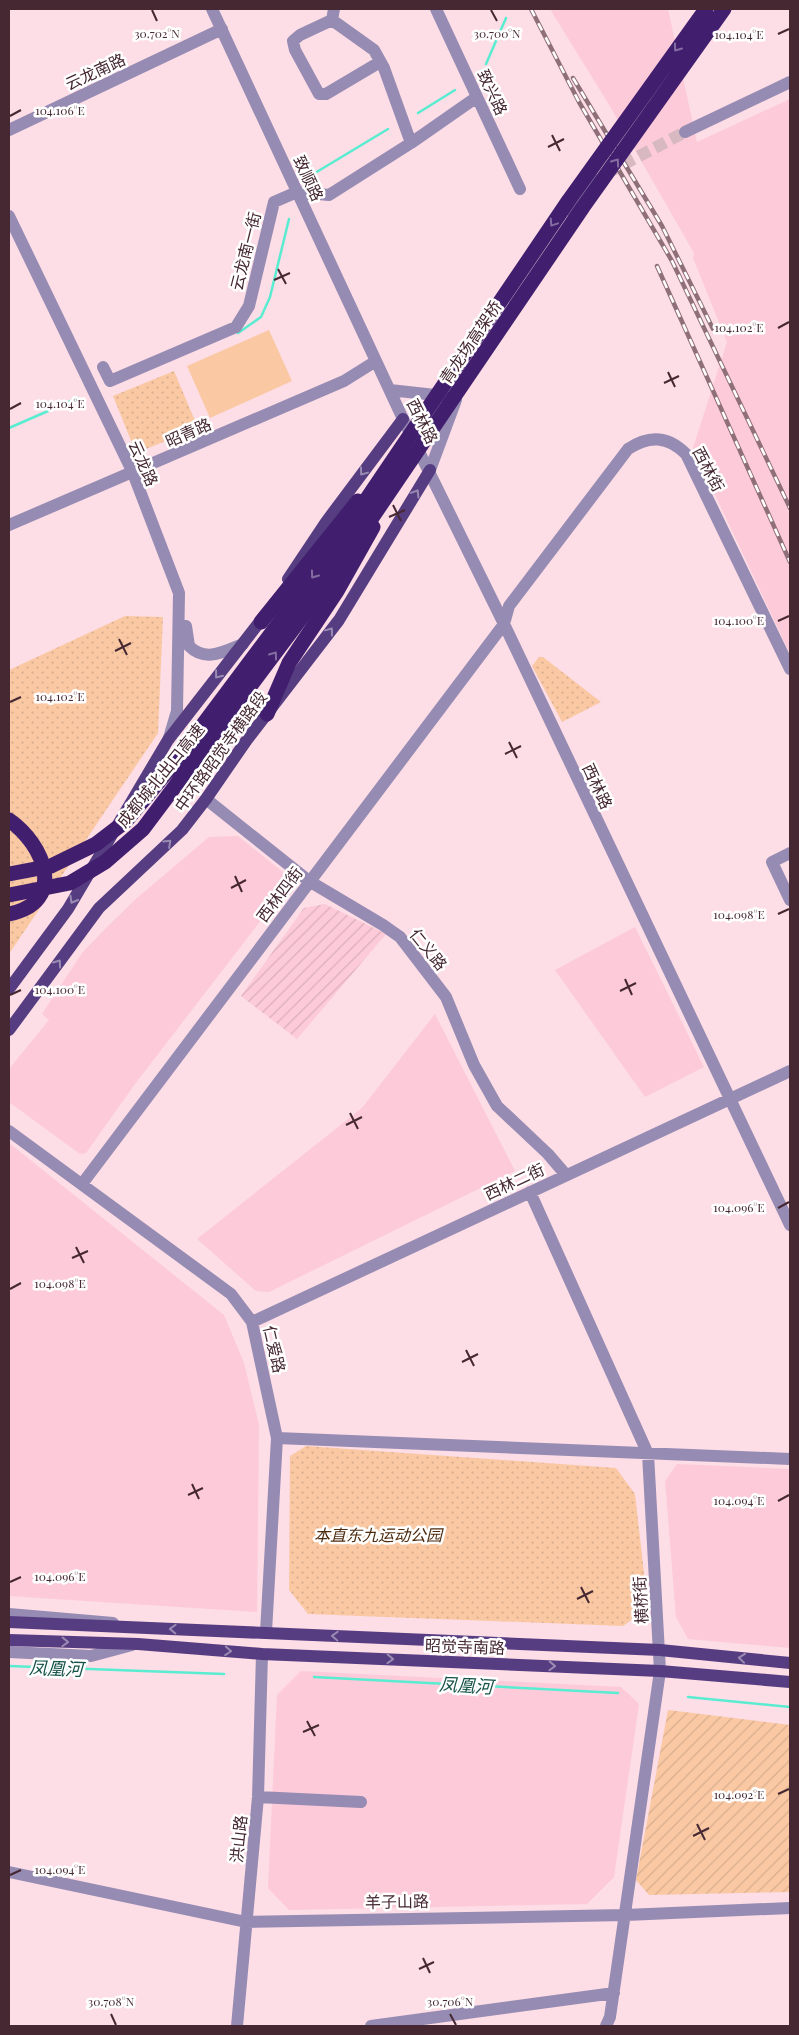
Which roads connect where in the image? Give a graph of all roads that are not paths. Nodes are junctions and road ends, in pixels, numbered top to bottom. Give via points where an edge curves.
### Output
1 (212, 9) edge
2 (436, 9) edge
3 (702, 9) edge
4 (706, 9) edge
5 (724, 9) edge
6 (730, 9) edge
7 (333, 15) edge
8 (695, 23) junction
9 (222, 29) junction
10 (710, 31) junction
11 (380, 62) junction
12 (790, 82) edge
13 (477, 97) junction
14 (9, 130) edge
15 (685, 132) tunnel mouth
16 (411, 143) junction
17 (594, 180) tunnel mouth
18 (520, 189) dead end
19 (297, 192) junction
20 (9, 216) edge
21 (376, 362) junction
22 (103, 367) dead end
23 (390, 390) junction
24 (457, 398) junction
25 (403, 419) junction
26 (393, 457) junction
27 (405, 468) junction
28 (430, 470) junction
29 (132, 473) junction
30 (9, 525) edge
31 (179, 593) junction
32 (261, 622) junction
33 (504, 624) junction
34 (243, 644) junction
35 (790, 669) edge
36 (232, 685) joint
37 (245, 694) joint
38 (267, 714) junction
39 (168, 740) junction
40 (206, 799) junction
41 (9, 820) edge
42 (790, 853) edge
43 (9, 874) edge
44 (309, 881) junction
45 (9, 895) edge
46 (790, 900) edge
47 (9, 914) edge
48 (9, 989) edge
49 (9, 1030) edge
50 (790, 1071) edge
51 (730, 1099) junction
52 (9, 1130) edge
53 (566, 1175) junction
54 (82, 1184) junction
55 (530, 1192) junction
56 (790, 1225) edge
57 (252, 1322) junction
58 (277, 1438) junction
59 (648, 1454) junction
60 (790, 1459) edge
61 (9, 1614) edge
62 (15, 1623) edge
63 (140, 1627) junction
64 (266, 1632) junction
65 (13, 1640) edge
66 (138, 1644) junction
67 (660, 1650) junction
68 (9, 1652) edge
69 (262, 1654) junction
70 (790, 1664) edge
71 (660, 1671) junction
72 (790, 1682) edge
73 (258, 1797) junction
74 (361, 1802) dead end
75 (9, 1872) edge
76 (790, 1908) edge
77 (626, 1915) junction
78 (246, 1922) junction
79 (614, 1993) junction
80 (237, 2026) edge
81 (371, 2026) edge
82 (606, 2026) edge

1 - 9 street, 致顺路
2 - 13 street, 致兴路
3 - 8 main road, bridge
4 - 8 highway, 青龙场高架桥, bridge
5 - 10 highway, 青龙场高架桥, bridge
6 - 10 main road, bridge
7 - 11 street via 374,50
7 - 11 street via 293,41 319,94 326,94
8 -> 26 highway, 青龙场高架桥, bridge via 568,200
9 - 14 street, 云龙南路
9 - 19 street, 致顺路
27 -> 10 highway, 青龙场高架桥, bridge via 583,208
11 - 16 street
12 - 15 street
13 - 16 street, 云龙南一街
13 - 18 street, 致兴路
16 - 19 street, 云龙南一街 via 329,195
17 - 24 street via 580,196 566,236
19 - 21 street, 致顺路
19 - 22 street, 云龙南一街 via 274,202 249,306 236,327 110,381
20 - 29 street, 云龙路
21 - 23 street, 西林路
21 - 29 street, 昭青路 via 344,381
23 - 24 street
23 - 25 street, 西林路
24 - 28 street
25 - 28 street, 西林路
25 -> 32 main road via 326,522
26 - 32 highway, bridge
26 -> 36 highway, 青龙场高架桥, bridge via 318,571
37 -> 27 highway, 青龙场高架桥, bridge via 329,580
27 - 38 highway, bridge via 338,591 289,664
28 - 33 street, 西林路
38 -> 28 main road, 中环路昭觉寺横路段 via 339,620
29 - 30 street, 昭青路
29 - 31 street, 云龙路
31 - 34 street via 189,646 194,652 210,656
31 - 39 street, 云龙路 via 177,711
32 - 34 main road
33 - 35 street, 西林街 via 509,606 620,457 640,441 660,440 675,444 686,454
33 - 44 street, 西林四街
33 - 51 street, 西林路
34 -> 39 main road
36 - 43 highway, 成都城北出口高速, bridge via 126,822 96,844 51,866
37 - 45 highway, 成都城北出口高速, bridge via 143,829 106,862 70,883
38 - 40 main road, 中环路昭觉寺横路段
39 -> 48 main road via 68,909
40 - 44 street, 仁义路
49 -> 40 main road, 中环路昭觉寺横路段 via 99,908 182,830
41 - 47 highway via 29,837 43,863 44,885 38,898 25,909
42 - 46 street via 772,862
44 - 53 street, 仁义路 via 400,937 446,997 474,1065 497,1106
44 - 54 street, 西林四街
50 - 51 street, 西林二街
51 - 53 street, 西林二街
51 - 56 street, 西林路
52 - 54 street, 仁爱路
53 - 55 street, 西林二街
54 - 57 street, 仁爱路 via 231,1294
55 - 57 street, 西林二街
55 - 59 street, 横桥街
57 - 58 street, 仁爱路
58 - 59 street
58 - 64 street, 仁爱路
59 - 60 street
59 - 67 street, 横桥街
61 - 63 street, 昭觉寺南路 via 95,1619
62 - 63 main road, 昭觉寺南路
64 -> 63 main road, 昭觉寺南路
67 -> 64 main road, 昭觉寺南路
65 -> 66 main road, 昭觉寺南路
66 - 68 street, 昭觉寺南路 via 91,1656
66 -> 69 main road, 昭觉寺南路
70 -> 67 main road, 昭觉寺南路
67 - 71 street, 横桥街
69 -> 71 main road, 昭觉寺南路
69 - 73 street, 洪山路
71 - 72 main road, 昭觉寺南路
71 - 77 street, 横桥街
73 - 74 street
73 - 78 street, 洪山路
75 - 78 street, 羊子山路
76 - 77 street, 羊子山路
77 - 78 street, 羊子山路
77 - 79 street, 横桥街
78 - 80 street, 洪山路
79 - 81 street
79 - 82 street, 横桥街

